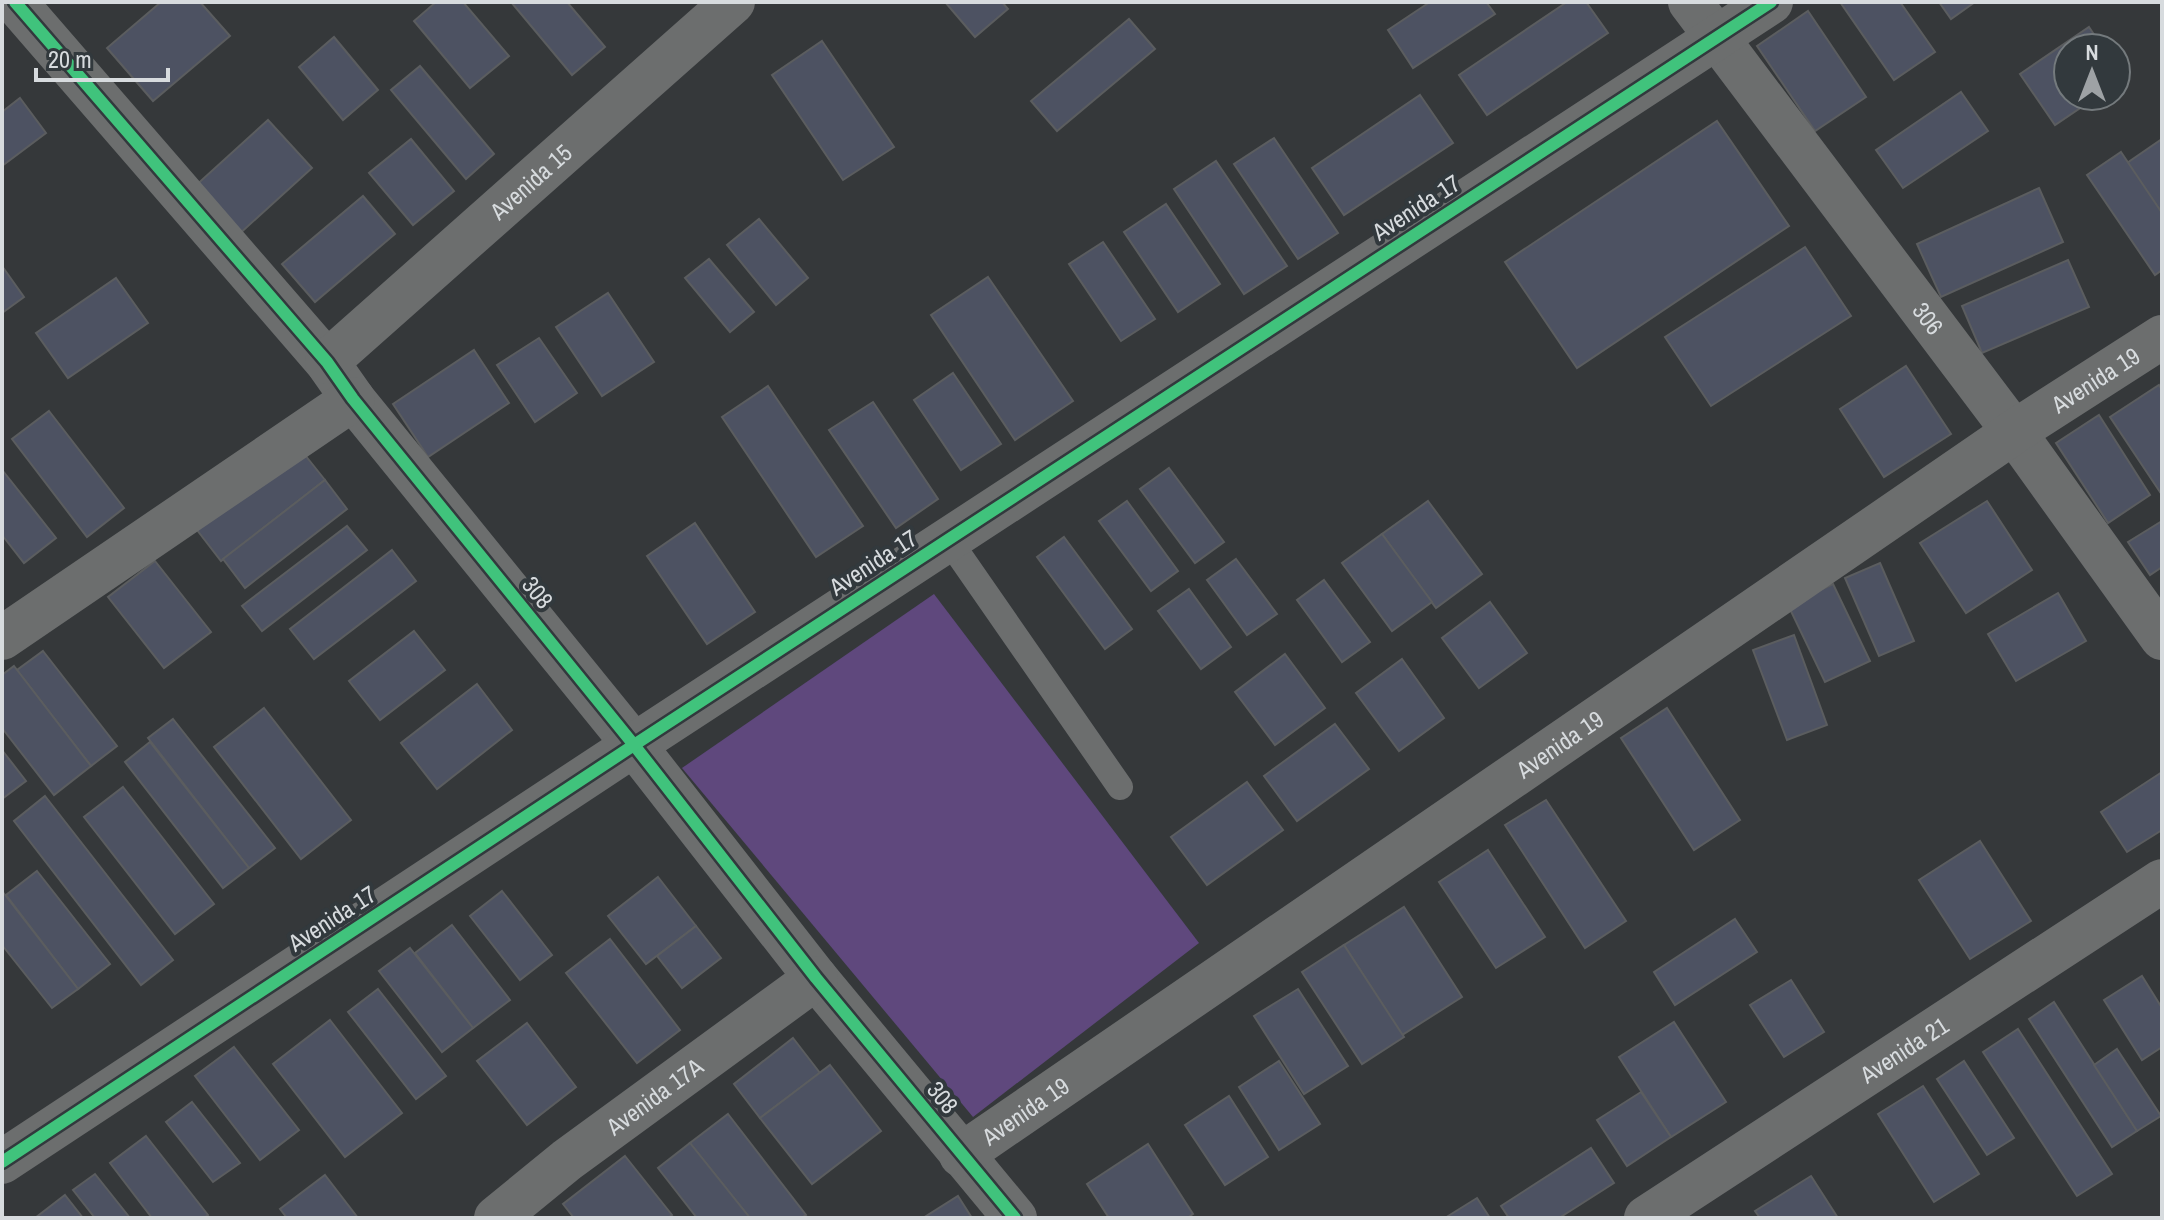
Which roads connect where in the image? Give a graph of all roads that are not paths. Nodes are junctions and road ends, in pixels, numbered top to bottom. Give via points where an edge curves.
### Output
1 (733, 2) edge
2 (1690, 2) edge
3 (1771, 2) edge
4 (19, 3) edge
5 (1717, 38) junction
6 (2162, 337) edge
7 (327, 362) junction
8 (353, 399) junction
9 (2014, 432) junction
10 (948, 539) junction
11 (2, 638) edge
12 (2162, 638) edge
13 (634, 745) junction
14 (1120, 787) dead end
15 (2162, 881) edge
16 (816, 978) junction
17 (961, 1155) junction
18 (2, 1162) edge
19 (496, 1218) edge
20 (1015, 1218) edge
21 (1646, 1218) edge

1 - 7 street, Avenida 15
2 - 5 street, 306
3 - 5 street, Avenida 17
4 - 7 street, 308
5 - 9 street, 306
5 - 10 street, Avenida 17
6 - 9 street, Avenida 19
7 - 8 street, 308
8 - 11 street
8 - 13 street, 308
9 - 12 street, 306
9 - 17 street, Avenida 19
10 - 13 street, Avenida 17
10 - 14 lane
13 - 16 street, 308
13 - 18 street, Avenida 17
15 - 21 street, Avenida 21
16 - 17 street, 308
16 - 19 street, Avenida 17A
17 - 20 street, 308

